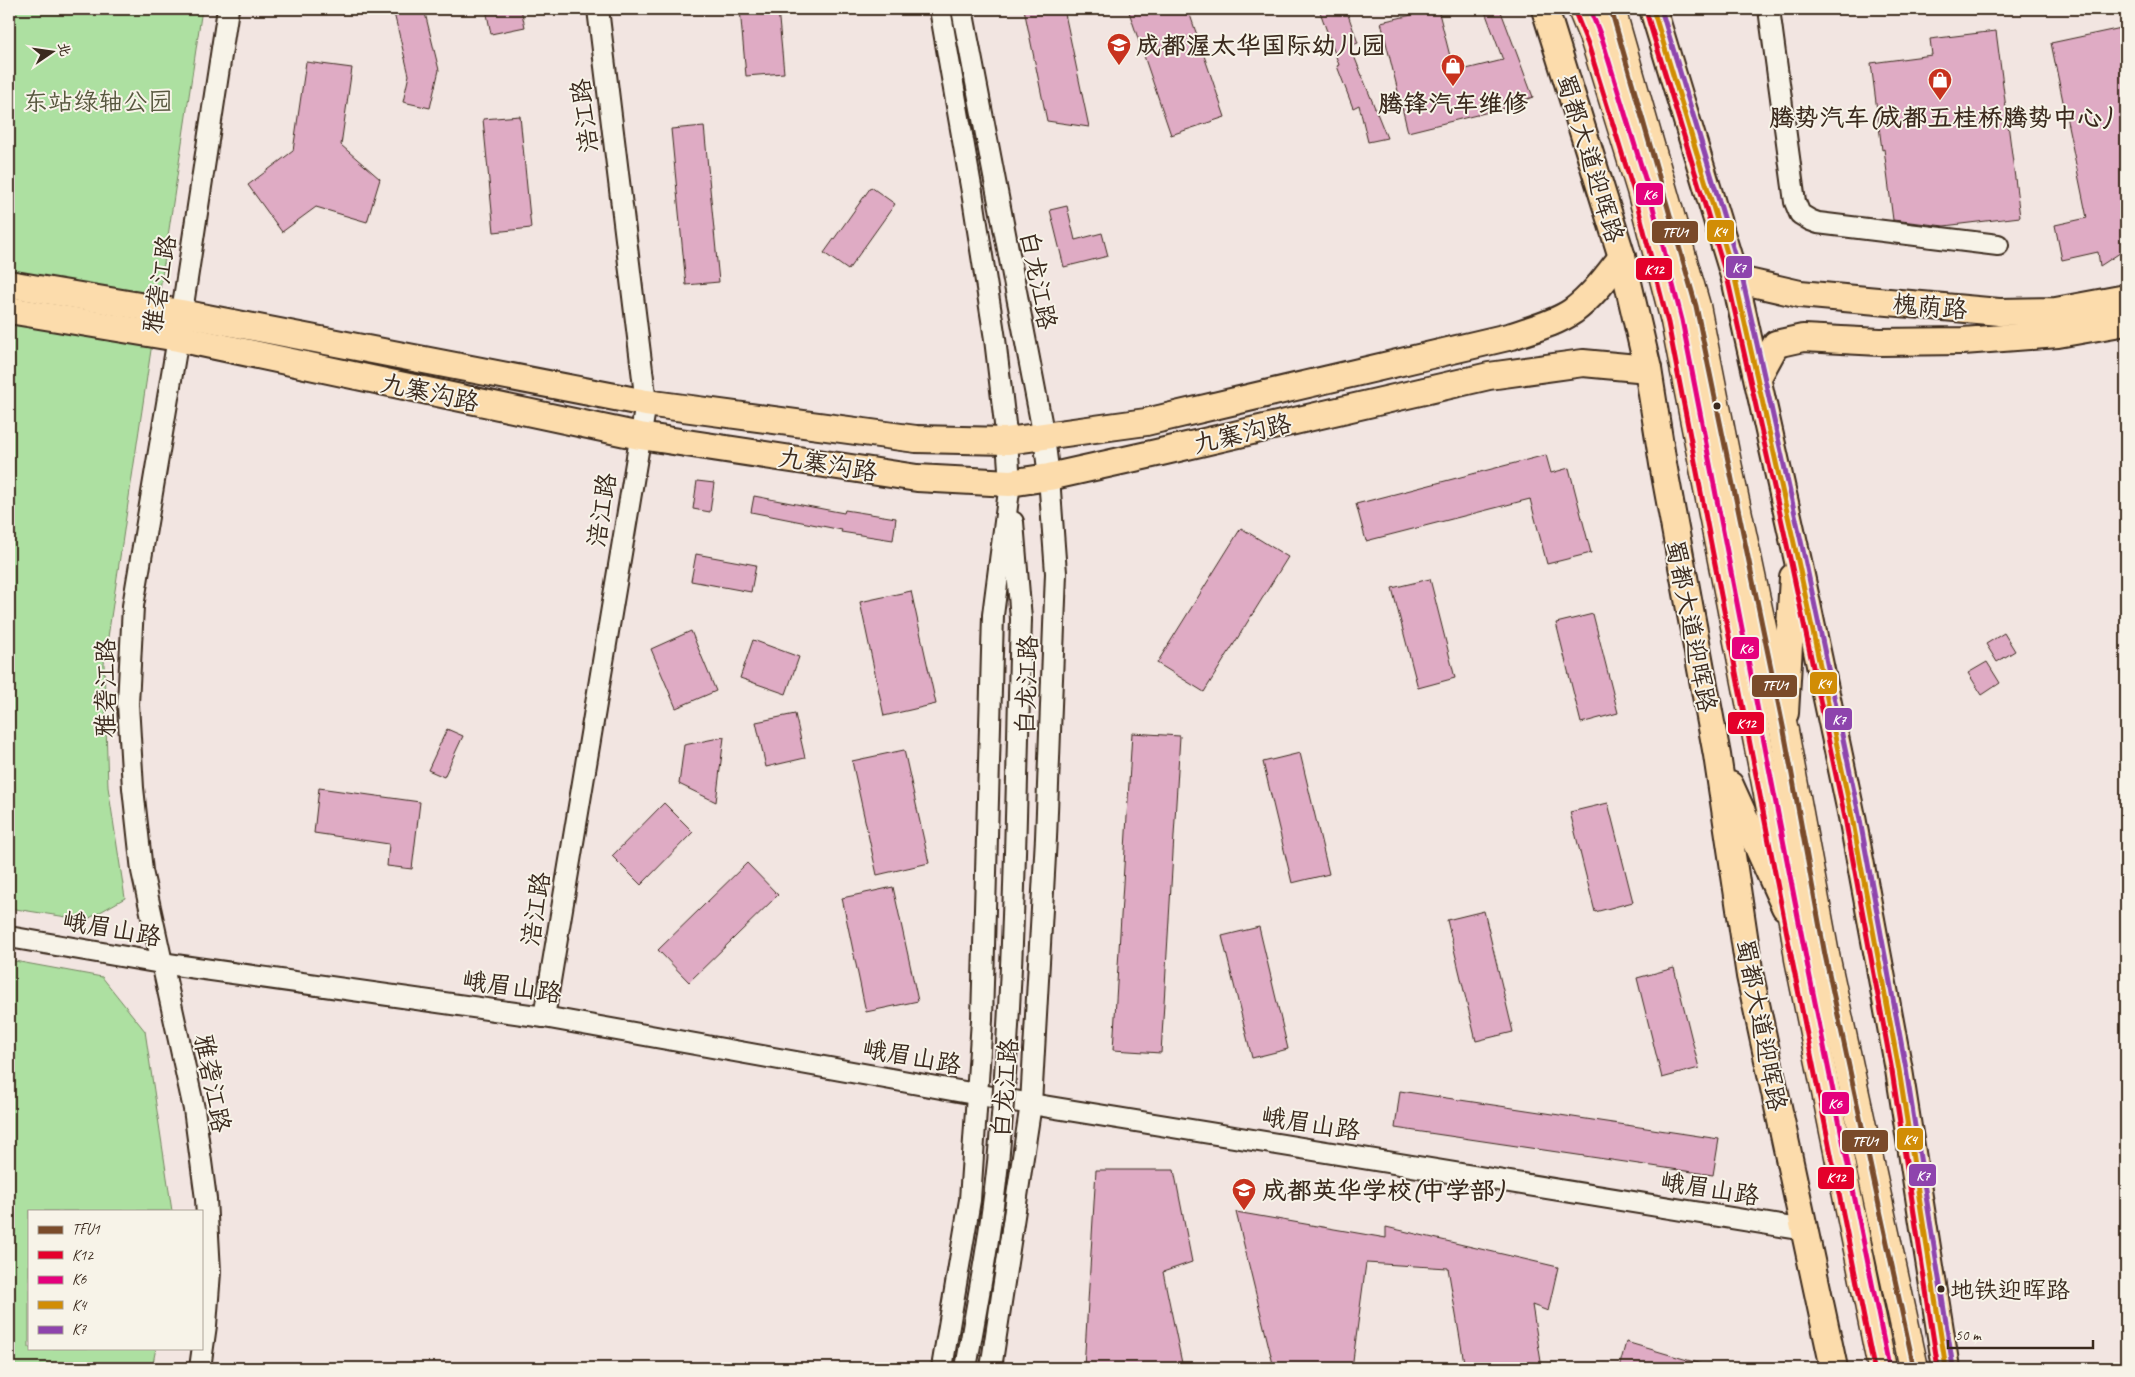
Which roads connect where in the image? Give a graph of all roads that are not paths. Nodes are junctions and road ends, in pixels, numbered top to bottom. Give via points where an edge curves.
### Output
1 (228, 9) edge
2 (598, 9) edge
3 (940, 9) edge
4 (962, 9) edge
5 (1545, 9) edge
6 (1582, 9) edge
7 (1611, 9) edge
8 (1653, 9) edge
9 (1769, 9) edge
10 (1998, 245) dead end
11 (1622, 257) junction
12 (1735, 279) junction
13 (9, 284) edge
14 (2126, 298) edge
15 (9, 310) edge
16 (182, 313) junction
17 (2126, 322) edge
18 (178, 338) junction
19 (1648, 368) junction
20 (1758, 377) junction
21 (646, 402) junction
22 (640, 436) junction
23 (1044, 436) junction
24 (1008, 441) junction
25 (1050, 477) junction
26 (1010, 483) junction
27 (1794, 544) junction
28 (1784, 731) junction
29 (1716, 755) junction
30 (1795, 931) junction
31 (9, 937) edge
32 (161, 963) junction
33 (544, 1016) junction
34 (977, 1094) junction
35 (1032, 1104) junction
36 (1805, 1230) junction
37 (200, 1368) edge
38 (942, 1368) edge
39 (966, 1368) edge
40 (990, 1368) edge
41 (1834, 1368) edge
42 (1882, 1368) edge
43 (1914, 1368) edge
44 (1946, 1368) edge

1 - 16 street, 雅砻江路
2 - 21 street, 涪江路
3 - 24 street, 白龙江路 via 995,338
4 - 23 street, 白龙江路
5 - 11 main road, 蜀都大道迎晖路
6 - 30 highway, 蜀都大道迎晖路 via 1641,190 1675,321
7 - 28 highway via 1696,306
8 - 12 main road
9 - 10 street via 1795,202 1800,214 1818,223
11 - 19 main road, 蜀都大道迎晖路
11 - 23 main road, 九寨沟路 via 1596,290 1572,311 1512,336 1146,422
12 - 14 main road, 槐荫路 via 1800,294 1998,312 2056,311
12 - 20 main road
13 - 16 main road, 九寨沟路
15 - 18 main road, 九寨沟路
16 - 18 street, 雅砻江路
16 - 21 main road, 九寨沟路
17 - 20 main road, 槐荫路 via 2058,334 1963,341 1880,342 1803,338 1776,344
18 - 22 main road, 九寨沟路
18 - 32 street, 雅砻江路 via 133,606 128,704 142,871
19 - 25 main road, 九寨沟路 via 1583,363 1489,376
19 - 29 main road, 蜀都大道迎晖路 via 1662,464
20 - 27 main road
21 - 22 street, 涪江路
21 - 24 main road, 九寨沟路 via 916,438
22 - 26 main road, 九寨沟路 via 917,478
22 - 33 street, 涪江路
23 - 24 main road, 九寨沟路
23 - 25 street, 白龙江路
24 - 26 street, 白龙江路
25 - 26 main road, 九寨沟路
25 - 35 street, 白龙江路 via 1056,573
26 - 34 street, 白龙江路 via 993,616 982,1020
26 - 39 street, bridge via 1021,619 1011,979 1000,1142
27 - 28 main road
27 - 44 main road via 1852,817 1899,1070
28 - 43 highway via 1826,954
29 - 30 main road
29 - 36 main road, 蜀都大道迎晖路 via 1750,976
30 - 42 highway, 蜀都大道迎晖路
31 - 32 street, 峨眉山路
32 - 33 street, 峨眉山路
32 - 37 street, 雅砻江路 via 194,1109 206,1199 210,1272
33 - 34 street, 峨眉山路
34 - 35 street, 峨眉山路
34 - 38 street, 白龙江路 via 970,1200
35 - 36 street, 峨眉山路
35 - 40 street, 白龙江路
36 - 41 main road, 蜀都大道迎晖路

